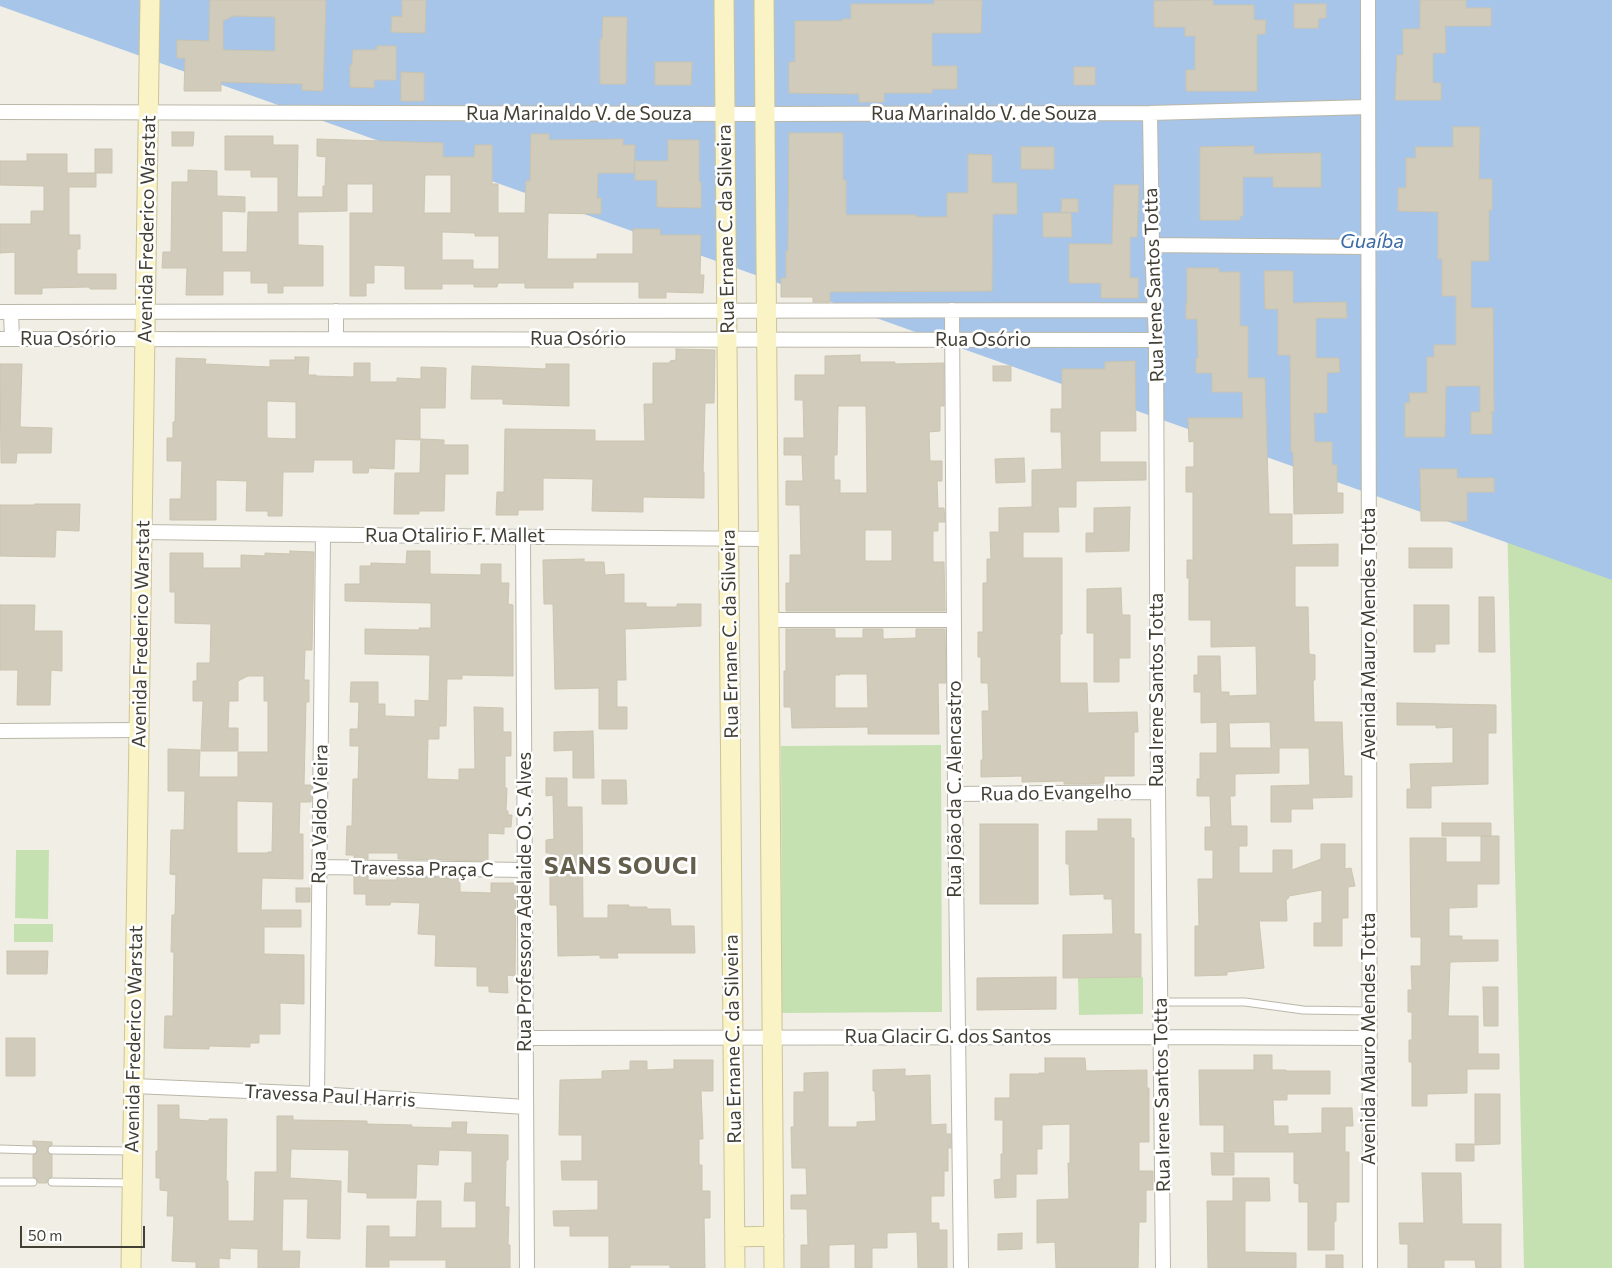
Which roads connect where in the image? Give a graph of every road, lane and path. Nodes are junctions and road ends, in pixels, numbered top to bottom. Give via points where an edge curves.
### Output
1 (150, 0) edge
2 (724, 0) edge
3 (764, 0) edge
4 (1368, 0) edge
5 (1368, 107) junction
6 (0, 112) edge
7 (148, 112) junction
8 (1150, 113) junction
9 (725, 114) junction
10 (765, 114) junction
11 (1152, 245) junction
12 (1368, 247) junction
13 (727, 310) junction
14 (952, 310) junction
15 (1156, 310) junction
16 (336, 311) junction
17 (767, 311) junction
18 (5, 312) edge
19 (145, 312) junction
20 (6, 339) edge
21 (145, 339) junction
22 (336, 339) junction
23 (727, 339) junction
24 (767, 340) junction
25 (952, 340) junction
26 (1156, 340) junction
27 (142, 532) junction
28 (323, 534) junction
29 (523, 537) junction
30 (729, 538) junction
31 (768, 539) junction
32 (769, 620) junction
33 (954, 620) junction
34 (139, 730) junction
35 (0, 731) edge
36 (1158, 792) junction
37 (955, 794) junction
38 (319, 867) junction
39 (524, 870) junction
40 (1161, 1002) junction
41 (1369, 1010) junction
42 (772, 1037) junction
43 (957, 1037) junction
44 (1161, 1037) junction
45 (526, 1038) junction
46 (733, 1038) junction
47 (1369, 1038) junction
48 (134, 1086) junction
49 (317, 1094) junction
50 (526, 1107) junction
51 (0, 1149) edge
52 (33, 1150) dead end
53 (52, 1150) dead end
54 (133, 1152) junction
55 (0, 1182) edge
56 (33, 1182) dead end
57 (52, 1182) dead end
58 (132, 1183) junction
59 (774, 1236) junction
60 (735, 1237) junction
61 (131, 1268) edge
62 (527, 1268) edge
63 (735, 1268) edge
64 (774, 1268) edge
65 (961, 1268) edge
66 (1163, 1268) edge
67 (1370, 1268) edge

1 - 7 street, Avenida Frederico Warstat
2 - 9 street, Rua Ernane C. da Silveira
3 - 10 street, Rua Ernane C. da Silveira
4 - 5 street, Avenida Mauro Mendes Totta
5 - 8 street, Rua Marinaldo V. de Souza
5 - 12 street, Avenida Mauro Mendes Totta
6 - 7 street, Rua Marinaldo V. de Souza
7 - 9 street, Rua Marinaldo V. de Souza
7 - 19 street, Avenida Frederico Warstat
8 - 10 street, Rua Marinaldo V. de Souza
8 - 11 street, Rua Irene Santos Totta
9 - 10 street, Rua Marinaldo V. de Souza
9 - 13 street, Rua Ernane C. da Silveira
10 - 17 street, Rua Ernane C. da Silveira
11 - 12 street
11 - 15 street, Rua Irene Santos Totta
12 - 41 street, Avenida Mauro Mendes Totta
13 - 16 street, Rua Osório
13 - 17 street, Rua Osório
13 - 23 street, Rua Ernane C. da Silveira
14 - 15 street, Rua Osório
14 - 17 street, Rua Osório
14 - 25 street, Rua João da C. Alencastro
15 - 26 street, Rua Irene Santos Totta
16 - 19 street, Rua Osório
16 - 22 street
17 - 24 street, Rua Ernane C. da Silveira
18 - 19 street, Rua Osório
18 - 20 street
19 - 21 street, Avenida Frederico Warstat
20 - 21 street, Rua Osório
21 - 22 street, Rua Osório
21 - 27 street, Avenida Frederico Warstat
22 - 23 street, Rua Osório
23 - 24 street, Rua Osório
23 - 30 street, Rua Ernane C. da Silveira
24 - 25 street, Rua Osório
24 - 31 street, Rua Ernane C. da Silveira
25 - 26 street, Rua Osório
25 - 33 street, Rua João da C. Alencastro
26 - 36 street, Rua Irene Santos Totta
27 - 28 street, Rua Otalirio F. Mallet
27 - 34 street, Avenida Frederico Warstat
28 - 29 street, Rua Otalirio F. Mallet
28 - 38 street, Rua Valdo Vieira
29 - 30 street, Rua Otalirio F. Mallet
29 - 39 street, Rua Professora Adelaide O. S. Alves
30 - 31 street, Rua Otalirio F. Mallet
30 - 46 street, Rua Ernane C. da Silveira
31 - 32 street, Rua Ernane C. da Silveira
32 - 33 street
32 - 42 street, Rua Ernane C. da Silveira
33 - 37 street, Rua João da C. Alencastro
34 - 35 street
34 - 48 street, Avenida Frederico Warstat
36 - 37 street, Rua do Evangelho
36 - 40 street, Rua Irene Santos Totta
37 - 43 street, Rua João da C. Alencastro
38 - 39 street, Travessa Praça C
38 - 49 street, Rua Valdo Vieira
39 - 45 street, Rua Professora Adelaide O. S. Alves
40 - 41 lane via 1246,1002 1303,1010
40 - 44 street, Rua Irene Santos Totta
41 - 47 street, Avenida Mauro Mendes Totta
42 - 43 street, Rua Glacir G. dos Santos
42 - 46 street, Rua Glacir G. dos Santos
42 - 59 street, Rua Ernane C. da Silveira
43 - 44 street, Rua Glacir G. dos Santos
43 - 65 street, Rua João da C. Alencastro
44 - 47 street, Rua Glacir G. dos Santos
44 - 66 street, Rua Irene Santos Totta
45 - 46 street, Rua Glacir G. dos Santos
45 - 50 street, Rua Professora Adelaide O. S. Alves
46 - 60 street, Rua Ernane C. da Silveira
47 - 67 street, Avenida Mauro Mendes Totta
48 - 49 street, Travessa Paul Harris
48 - 54 street, Avenida Frederico Warstat
49 - 50 street, Travessa Paul Harris
50 - 62 street, Rua Professora Adelaide O. S. Alves
51 - 52 lane
53 - 54 lane
54 - 58 street, Avenida Frederico Warstat
55 - 56 lane
57 - 58 lane
58 - 61 street, Avenida Frederico Warstat
59 - 60 street
59 - 64 street, Rua Ernane C. da Silveira
60 - 63 street, Rua Ernane C. da Silveira

